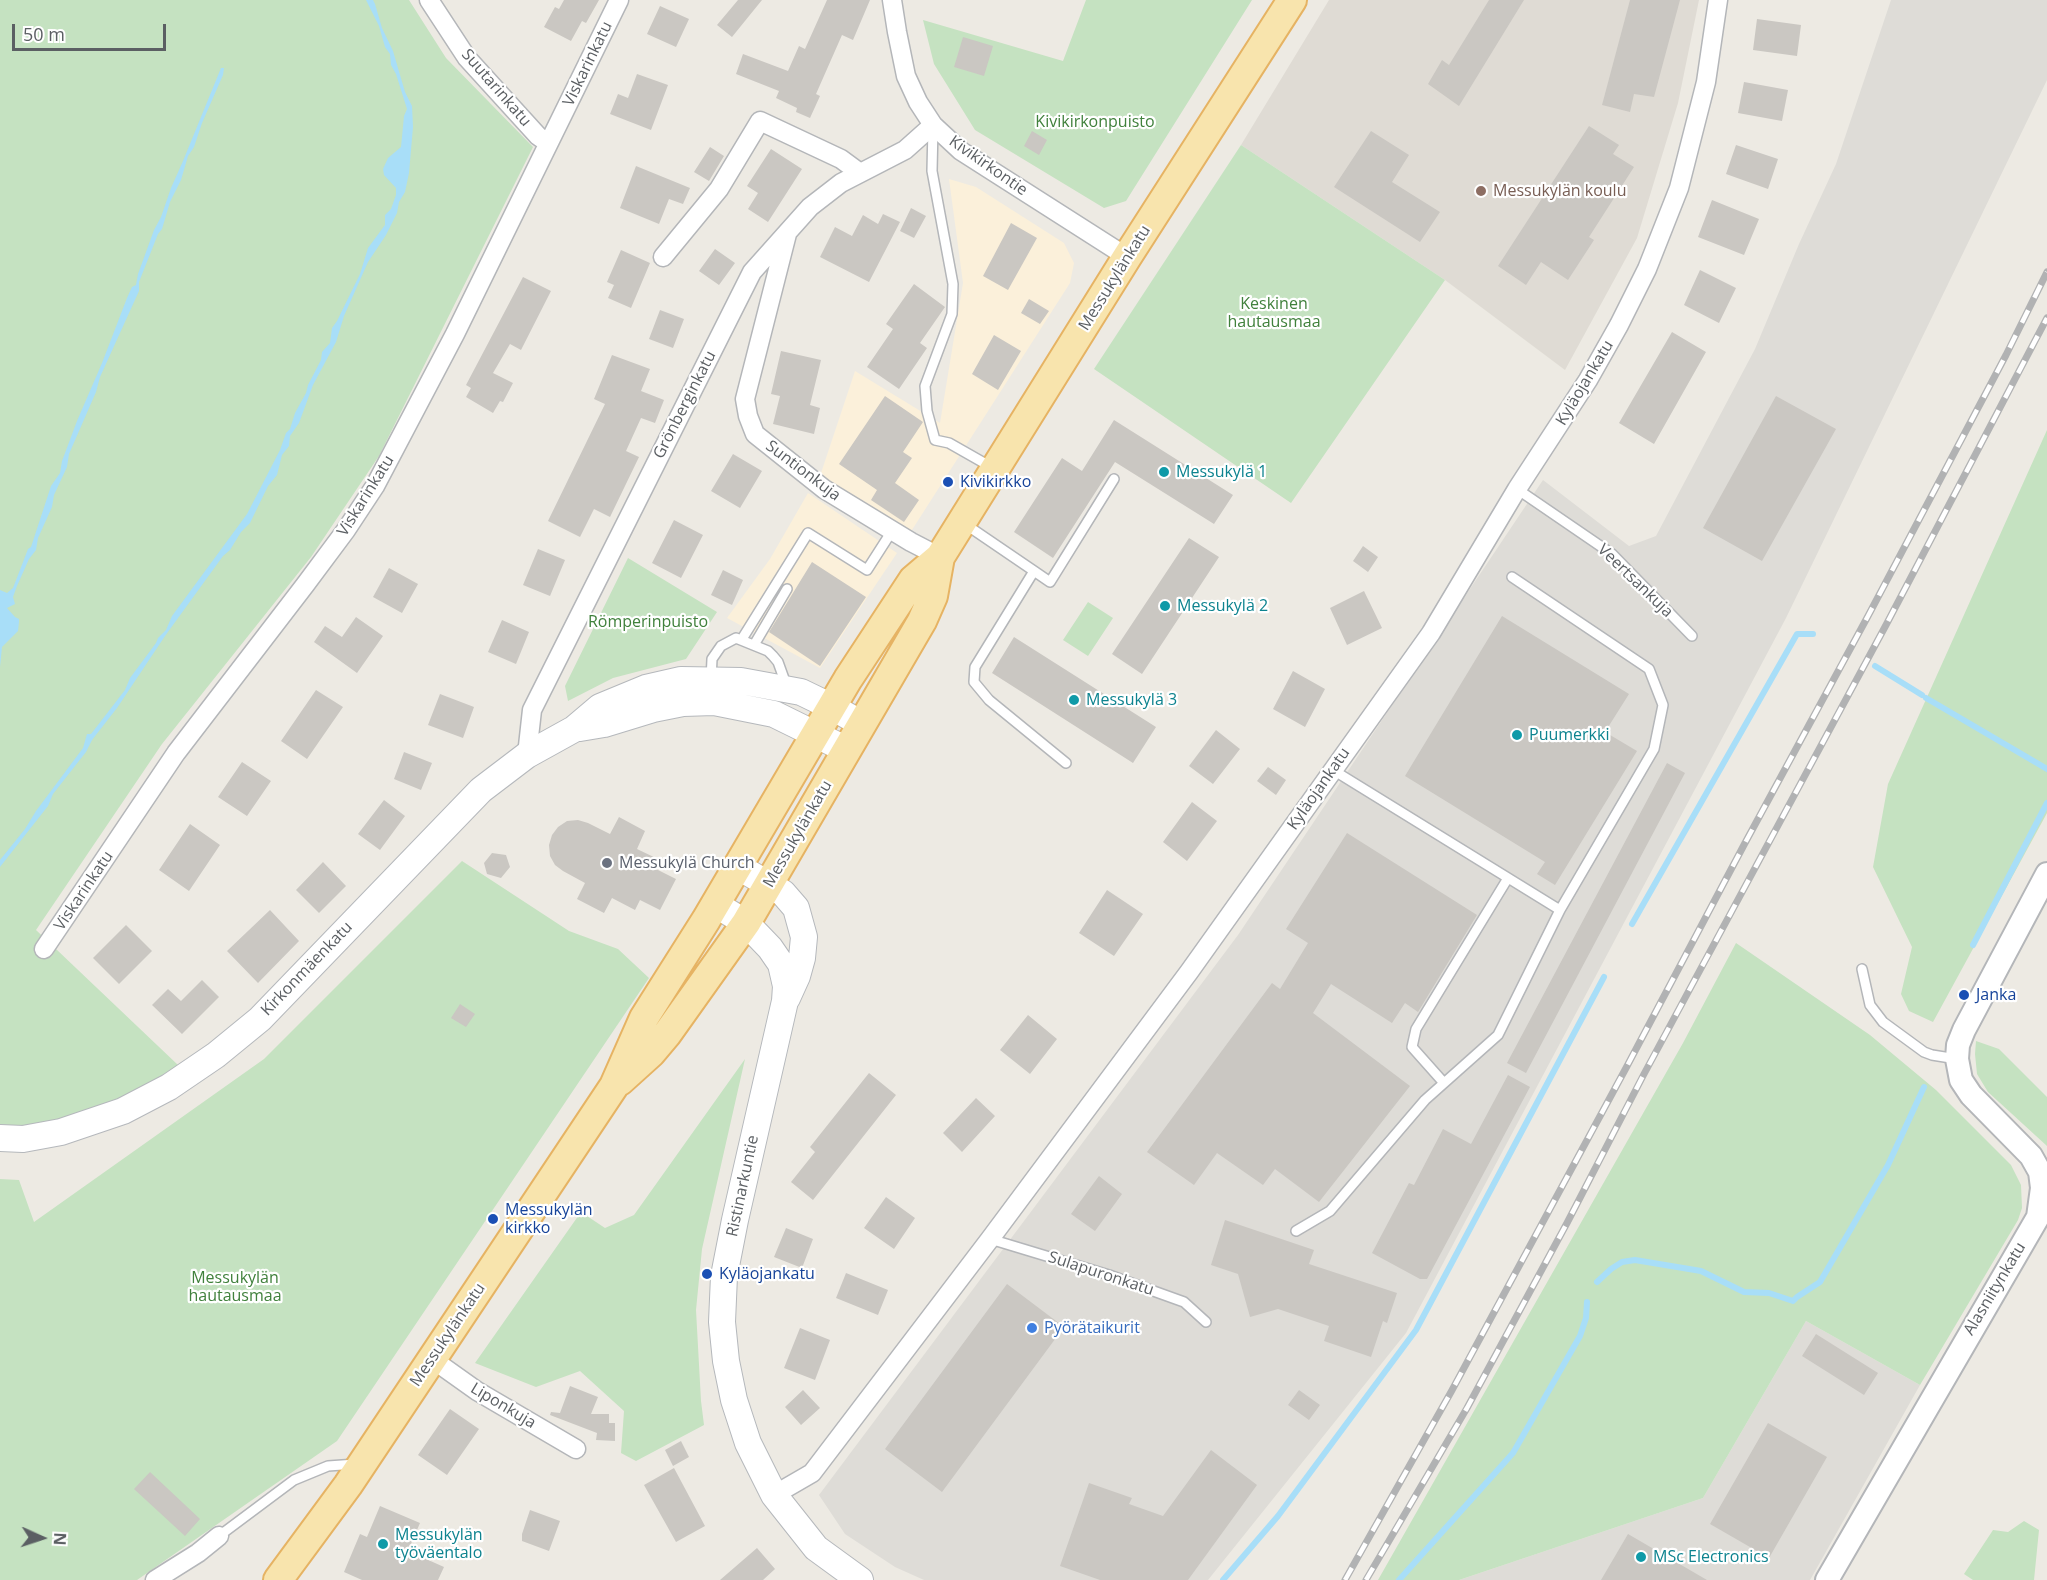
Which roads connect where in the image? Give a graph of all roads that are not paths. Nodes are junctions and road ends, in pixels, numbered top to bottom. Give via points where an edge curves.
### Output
1 (429, 0) edge
2 (619, 0) edge
3 (892, 0) edge
4 (1292, 0) edge
5 (1718, 0) edge
6 (933, 125) junction
7 (548, 143) junction
8 (860, 173) junction
9 (787, 232) junction
10 (663, 257) dead end
11 (1127, 257) junction
12 (994, 469) junction
13 (1114, 479) dead end
14 (1517, 489) junction
15 (962, 522) junction
16 (892, 531) junction
17 (940, 557) junction
18 (1034, 571) junction
19 (1512, 578) dead end
20 (788, 589) dead end
21 (1692, 636) dead end
22 (742, 639) junction
23 (754, 645) junction
24 (788, 689) junction
25 (711, 691) junction
26 (832, 707) junction
27 (862, 724) junction
28 (816, 734) junction
29 (847, 750) junction
30 (527, 755) junction
31 (1066, 763) dead end
32 (1333, 770) junction
33 (737, 866) junction
34 (2047, 874) edge
35 (1508, 878) junction
36 (769, 885) junction
37 (715, 904) junction
38 (1560, 910) junction
39 (746, 923) junction
40 (44, 949) dead end
41 (1862, 969) dead end
42 (785, 1001) junction
43 (1957, 1059) junction
44 (1444, 1083) junction
45 (614, 1086) junction
46 (0, 1138) edge
47 (2043, 1172) edge
48 (1296, 1231) dead end
49 (990, 1239) junction
50 (1206, 1322) dead end
51 (432, 1359) junction
52 (576, 1449) dead end
53 (362, 1464) junction
54 (774, 1495) junction
55 (219, 1536) joint
56 (154, 1580) edge
57 (278, 1580) edge
58 (860, 1580) edge
59 (1827, 1580) edge

1 - 7 street, Suutarinkatu via 467,58
2 - 7 street, Viskarinkatu
3 - 6 street, Kivikirkontie via 906,76
4 - 11 main road, Messukylänkatu
5 - 14 street, Kyläojankatu via 1706,82 1679,188 1647,269 1588,380
6 - 8 street, Grönberginkatu via 905,150
6 - 11 street, Kivikirkontie via 961,151
6 - 12 lane via 932,171 953,284 952,314 925,386 927,411 935,440 949,443
7 - 40 street, Viskarinkatu via 375,486 312,576 176,753
8 - 9 street, Grönberginkatu via 810,207
8 - 10 street via 841,159 760,121 718,189
9 - 16 street, Suntionkuja via 745,399 748,416 756,434 824,489
9 - 30 street, Grönberginkatu via 752,272 532,710
11 - 12 main road, Messukylänkatu
12 - 15 main road, Messukylänkatu
13 - 18 lane via 1050,582
14 - 21 lane, Veertsankuja via 1612,554
14 - 32 street, Kyläojankatu via 1431,633
15 - 17 main road, Messukylänkatu
15 - 18 lane
16 - 17 street, Suntionkuja
16 - 22 lane via 867,570 808,533
17 - 26 main road, Messukylänkatu via 913,580
17 - 27 main road, Messukylänkatu via 933,596 922,621
18 - 31 lane via 975,667 974,682
19 - 38 lane via 1649,669 1663,705 1654,749
20 - 23 lane
22 - 23 lane
22 - 25 lane via 721,646 712,659
23 - 24 lane via 778,662
24 - 25 main road, Kirkonmäenkatu via 741,681
24 - 26 main road, Kirkonmäenkatu
25 - 28 main road, Kirkonmäenkatu via 739,706 774,714
25 - 30 main road, Kirkonmäenkatu via 681,680 646,688 600,707 574,729
26 - 27 main road, Kirkonmäenkatu
26 - 28 main road, Messukylänkatu
27 - 29 main road, Messukylänkatu
28 - 29 main road, Kirkonmäenkatu
28 - 33 main road, Messukylänkatu
29 - 36 main road, Messukylänkatu
30 - 46 main road, Kirkonmäenkatu via 481,790 260,1019 216,1055 169,1087 123,1111 61,1132 23,1139
32 - 35 lane
32 - 49 street, Kyläojankatu via 1189,972
33 - 36 main road, Ristinarkuntie
33 - 37 main road, Messukylänkatu
34 - 43 street via 1964,1030
35 - 38 lane
35 - 44 lane via 1416,1029 1412,1047
36 - 39 main road, Messukylänkatu
36 - 42 main road, Ristinarkuntie via 783,892 796,908 804,938 797,976
37 - 39 main road, Ristinarkuntie
37 - 45 main road, Messukylänkatu via 644,1018
38 - 44 lane via 1498,1035
39 - 42 main road, Ristinarkuntie via 781,964
39 - 45 main road, Messukylänkatu via 667,1034
41 - 43 lane via 1870,1005 1883,1022 1924,1052
42 - 54 main road, Ristinarkuntie via 724,1276 722,1322 734,1400 748,1443
43 - 47 street, Alasniitynkatu via 1961,1080 1971,1095
44 - 48 lane via 1330,1211
45 - 51 main road, Messukylänkatu
47 - 59 street, Alasniitynkatu via 2038,1216
49 - 50 lane, Sulapuronkatu via 1184,1302
49 - 54 street, Kyläojankatu via 812,1473
51 - 52 street, Liponkuja via 477,1392
51 - 53 main road, Messukylänkatu
53 - 55 lane via 328,1466 294,1480
53 - 57 main road, Messukylänkatu
54 - 58 main road, Ristinarkuntie via 816,1548
55 - 56 street

